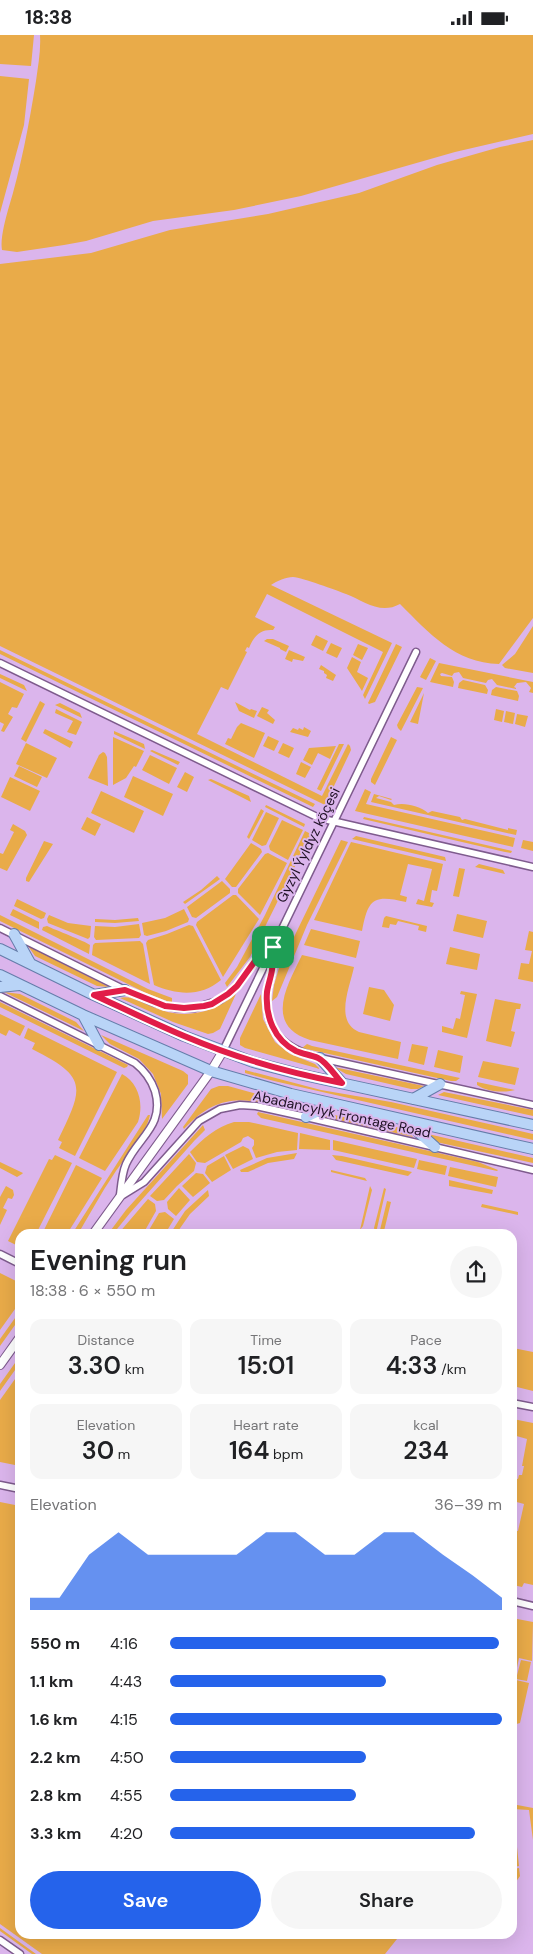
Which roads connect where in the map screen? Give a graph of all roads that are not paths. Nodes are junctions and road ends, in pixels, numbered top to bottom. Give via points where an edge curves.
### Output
1 (416, 651) dead end
2 (0, 663) edge
3 (333, 823) junction
4 (533, 867) edge
5 (0, 927) edge
6 (14, 934) junction
7 (273, 947) junction
8 (0, 949) edge
9 (31, 964) junction
10 (0, 975) edge
11 (19, 985) junction
12 (0, 987) edge
13 (125, 990) junction
14 (94, 995) junction
15 (0, 996) edge
16 (83, 1015) junction
17 (99, 1045) junction
18 (223, 1051) junction
19 (320, 1058) junction
20 (211, 1071) junction
21 (342, 1083) junction
22 (440, 1085) junction
23 (414, 1099) junction
24 (333, 1104) junction
25 (533, 1105) edge
26 (306, 1117) junction
27 (406, 1121) junction
28 (533, 1125) edge
29 (435, 1147) junction
30 (533, 1149) edge
31 (533, 1170) edge
32 (120, 1197) junction
33 (97, 1229) edge
34 (0, 1254) edge
35 (15, 1262) edge
36 (15, 1344) edge
37 (0, 1365) edge
38 (517, 1404) edge
39 (533, 1407) edge
40 (0, 1485) edge
41 (15, 1488) edge
42 (517, 1602) edge
43 (533, 1605) edge
44 (0, 1940) edge
45 (20, 1954) edge

1 - 3 street, Gyzyl Ýyldyz köçesi
2 - 3 street
3 - 4 street
3 - 7 street, Gyzyl Ýyldyz köçesi
5 - 6 street
6 - 9 main road
6 - 13 street
7 - 13 street via 255,961 237,986 212,1004 174,1008
7 - 18 street, Gyzyl Ýyldyz köçesi
7 - 19 street via 267,992 269,1019 283,1042 296,1051
8 - 9 main road
9 - 14 main road
10 - 11 main road
11 - 12 main road
11 - 16 main road
13 - 14 main road
14 - 18 main road
15 - 17 street
16 - 17 main road
16 - 20 main road
17 - 32 street via 142,1069 150,1078 157,1103 153,1124 125,1165
18 - 20 street
18 - 21 main road
19 - 21 main road
19 - 22 street
20 - 24 main road
20 - 32 street
21 - 23 main road
22 - 23 main road
22 - 25 street
23 - 28 main road
24 - 26 main road
24 - 27 main road
26 - 29 street, Abadancylyk Frontage Road
26 - 32 street, Abadancylyk Frontage Road via 248,1105 220,1109 193,1127 144,1182
27 - 29 main road
27 - 30 main road
29 - 31 street, Abadancylyk Frontage Road
32 - 33 street
34 - 35 street
36 - 37 street
38 - 39 street
40 - 41 street
42 - 43 street
44 - 45 street

